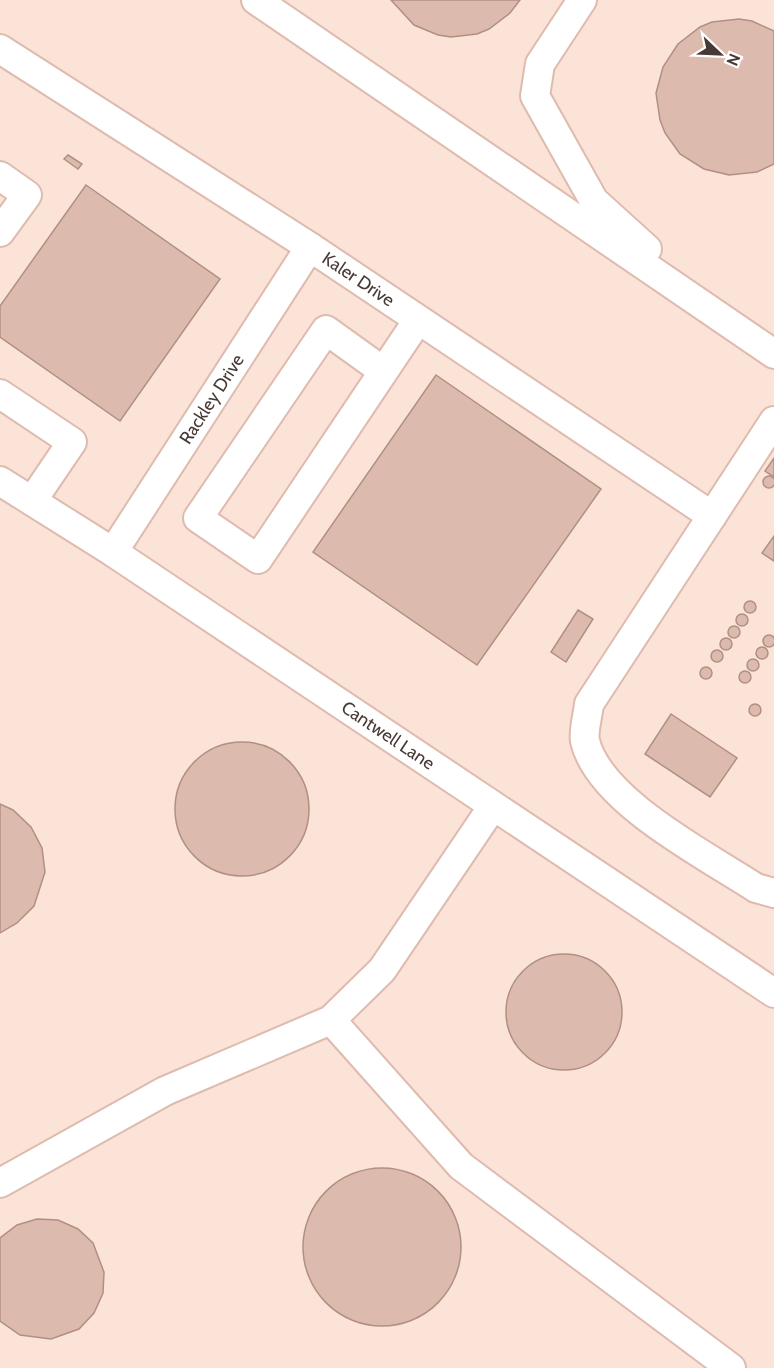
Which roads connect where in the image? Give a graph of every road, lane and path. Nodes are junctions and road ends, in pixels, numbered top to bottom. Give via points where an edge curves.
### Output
1 (256, 0) edge
2 (582, 0) edge
3 (0, 49) edge
4 (0, 176) edge
5 (0, 232) edge
6 (310, 247) junction
7 (720, 316) junction
8 (418, 320) junction
9 (774, 354) edge
10 (383, 371) junction
11 (0, 394) edge
12 (774, 421) edge
13 (0, 481) edge
14 (32, 501) junction
15 (712, 516) junction
16 (113, 552) junction
17 (493, 806) junction
18 (774, 893) edge
19 (774, 993) edge
20 (331, 1020) junction
21 (0, 1183) edge
22 (731, 1368) edge

1 - 7 street
2 - 7 street via 540,63 534,96 594,201
3 - 6 street, Kaler Drive
4 - 5 street via 27,195
6 - 8 street, Kaler Drive
6 - 16 street, Rackley Drive
7 - 9 street
8 - 10 street
8 - 15 street, Kaler Drive
10 - 10 street via 258,559 198,518 326,330
11 - 14 street via 72,442
12 - 15 street
13 - 14 street, Cantwell Lane
14 - 16 street, Cantwell Lane
15 - 18 street via 589,704 584,740 600,772 639,812 756,888
16 - 17 street, Cantwell Lane
17 - 19 street, Cantwell Lane
17 - 20 street via 382,970
20 - 21 street via 165,1091
20 - 22 street via 461,1166

